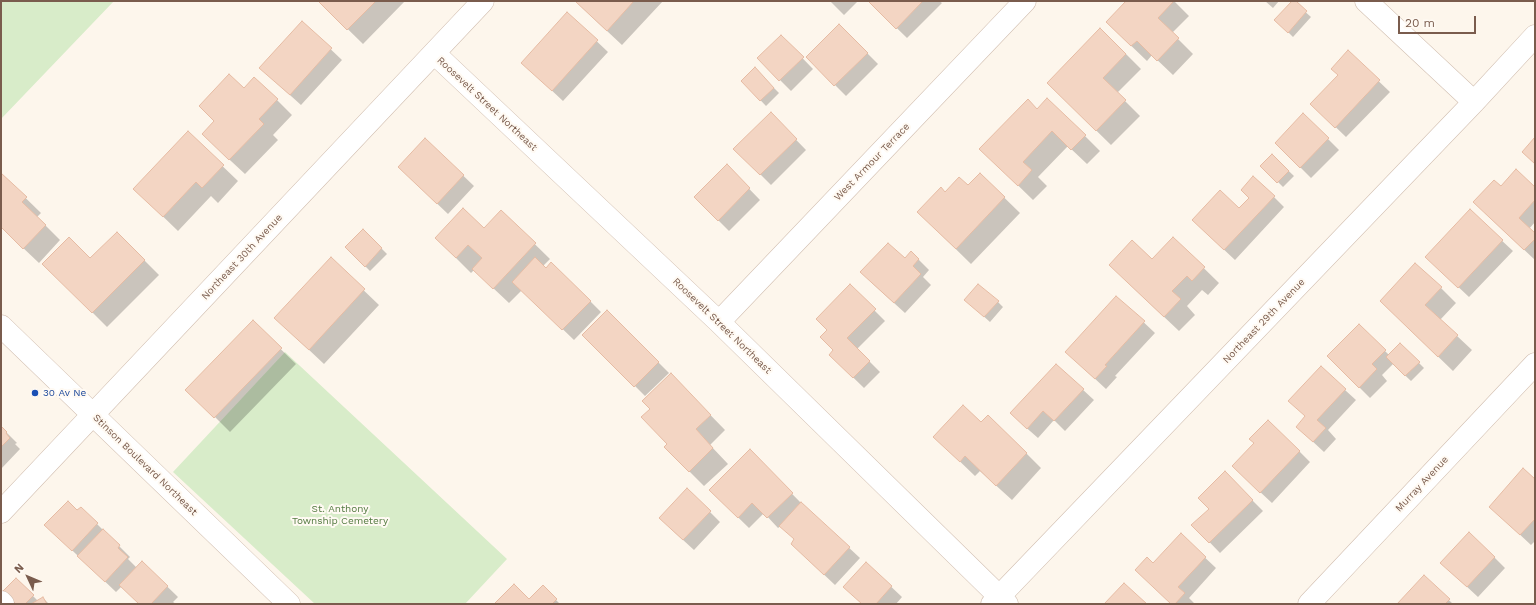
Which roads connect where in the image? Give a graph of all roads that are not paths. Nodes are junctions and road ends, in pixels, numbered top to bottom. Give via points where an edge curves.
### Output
1 (483, 1) edge
2 (1025, 1) edge
3 (1366, 1) edge
4 (1535, 36) edge
5 (434, 53) junction
6 (1474, 102) junction
7 (719, 322) junction
8 (1, 326) edge
9 (1535, 364) edge
10 (94, 416) junction
11 (1, 512) edge
12 (999, 602) edge
13 (289, 604) edge
14 (1309, 604) edge

1 - 5 street, Northeast 30th Avenue
2 - 7 street, West Armour Terrace
3 - 6 street
4 - 6 street, Northeast 29th Avenue
5 - 7 street, Roosevelt Street Northeast
5 - 10 street, Northeast 30th Avenue
6 - 12 street, Northeast 29th Avenue
7 - 12 street, Roosevelt Street Northeast
8 - 10 street, Stinson Boulevard Northeast
9 - 14 street, Murray Avenue
10 - 11 street, Northeast 30th Avenue
10 - 13 street, Stinson Boulevard Northeast

